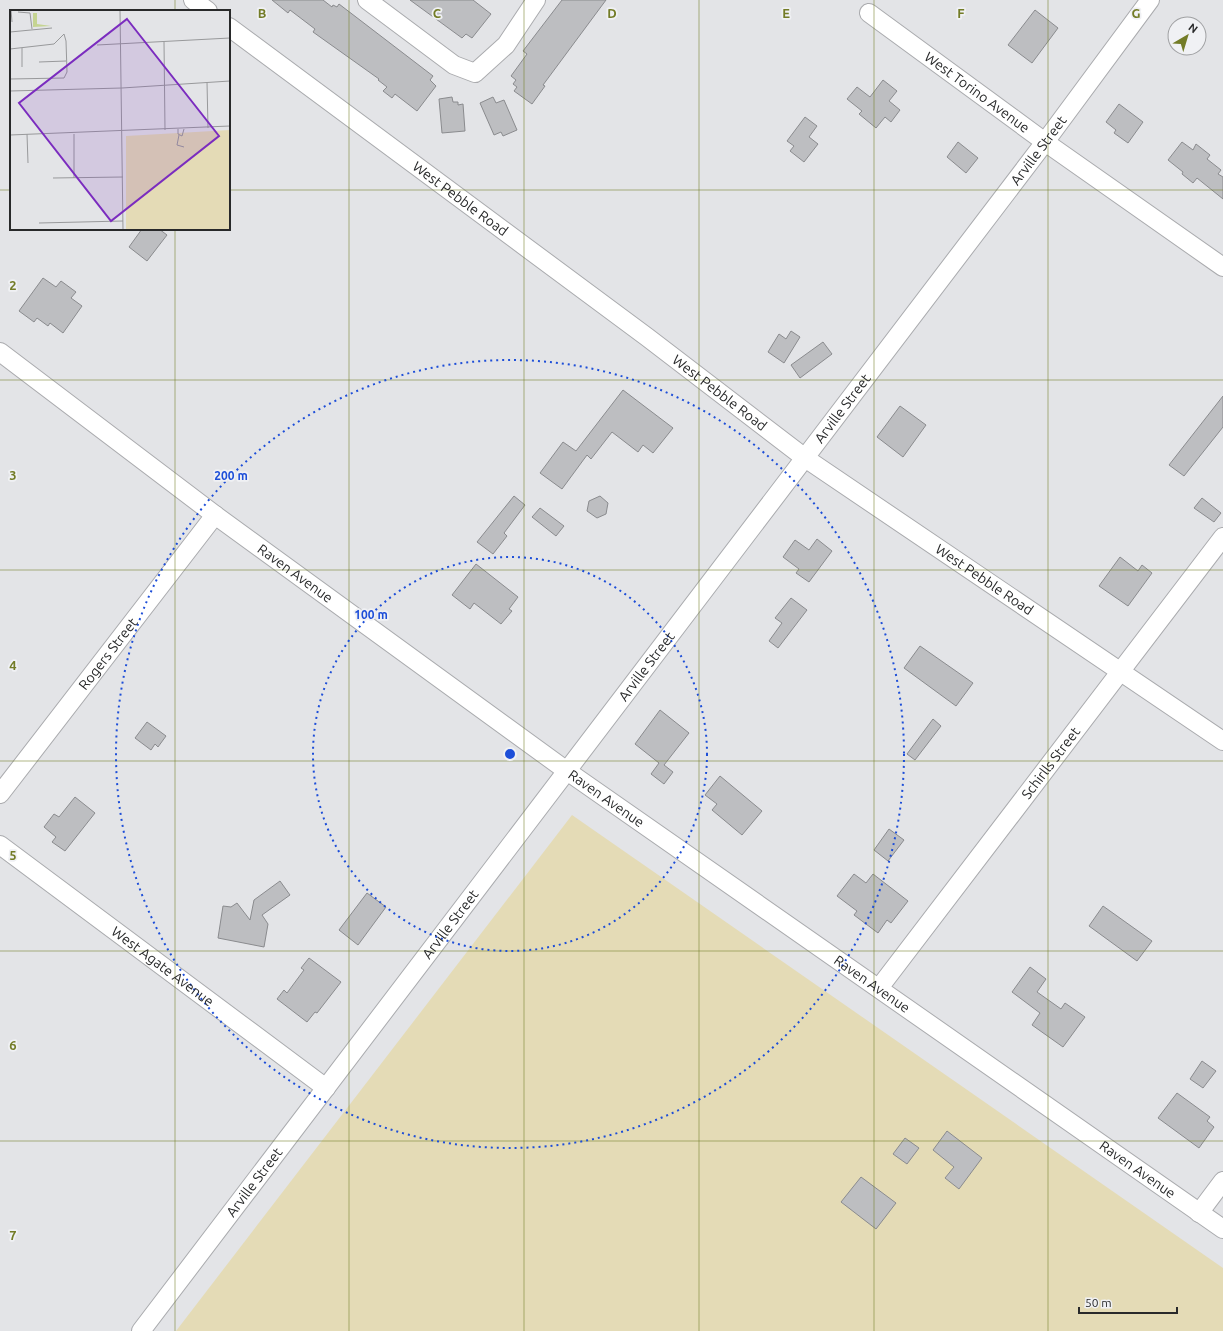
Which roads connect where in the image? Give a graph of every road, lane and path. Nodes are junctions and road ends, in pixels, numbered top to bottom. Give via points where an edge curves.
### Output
1 (193, 0) edge
2 (367, 0) edge
3 (536, 0) edge
4 (1150, 0) edge
5 (207, 10) edge
6 (869, 13) dead end
7 (230, 28) edge
8 (1045, 142) junction
9 (1223, 267) edge
10 (0, 352) edge
11 (805, 458) junction
12 (216, 515) junction
13 (1223, 537) edge
14 (1121, 672) junction
15 (1223, 741) edge
16 (567, 771) junction
17 (0, 794) edge
18 (0, 845) edge
19 (879, 988) junction
20 (326, 1088) junction
21 (1223, 1181) edge
22 (1199, 1213) junction
23 (1223, 1229) edge
24 (141, 1331) edge

1 - 5 street
2 - 3 street via 454,65 475,73 506,45
4 - 8 street, Arville Street
6 - 8 street, West Torino Avenue
7 - 11 street, West Pebble Road via 647,337
8 - 9 street, West Torino Avenue
8 - 11 street, Arville Street
10 - 12 street, Raven Avenue
11 - 14 street, West Pebble Road
11 - 16 street, Arville Street
12 - 16 street, Raven Avenue
12 - 17 street, Rogers Street
13 - 14 street, Schirlls Street
14 - 15 street, West Pebble Road
14 - 19 street, Schirlls Street
16 - 19 street, Raven Avenue
16 - 20 street, Arville Street
18 - 20 street, West Agate Avenue
19 - 22 street, Raven Avenue
20 - 24 street, Arville Street
21 - 22 street
22 - 23 street, Raven Avenue

